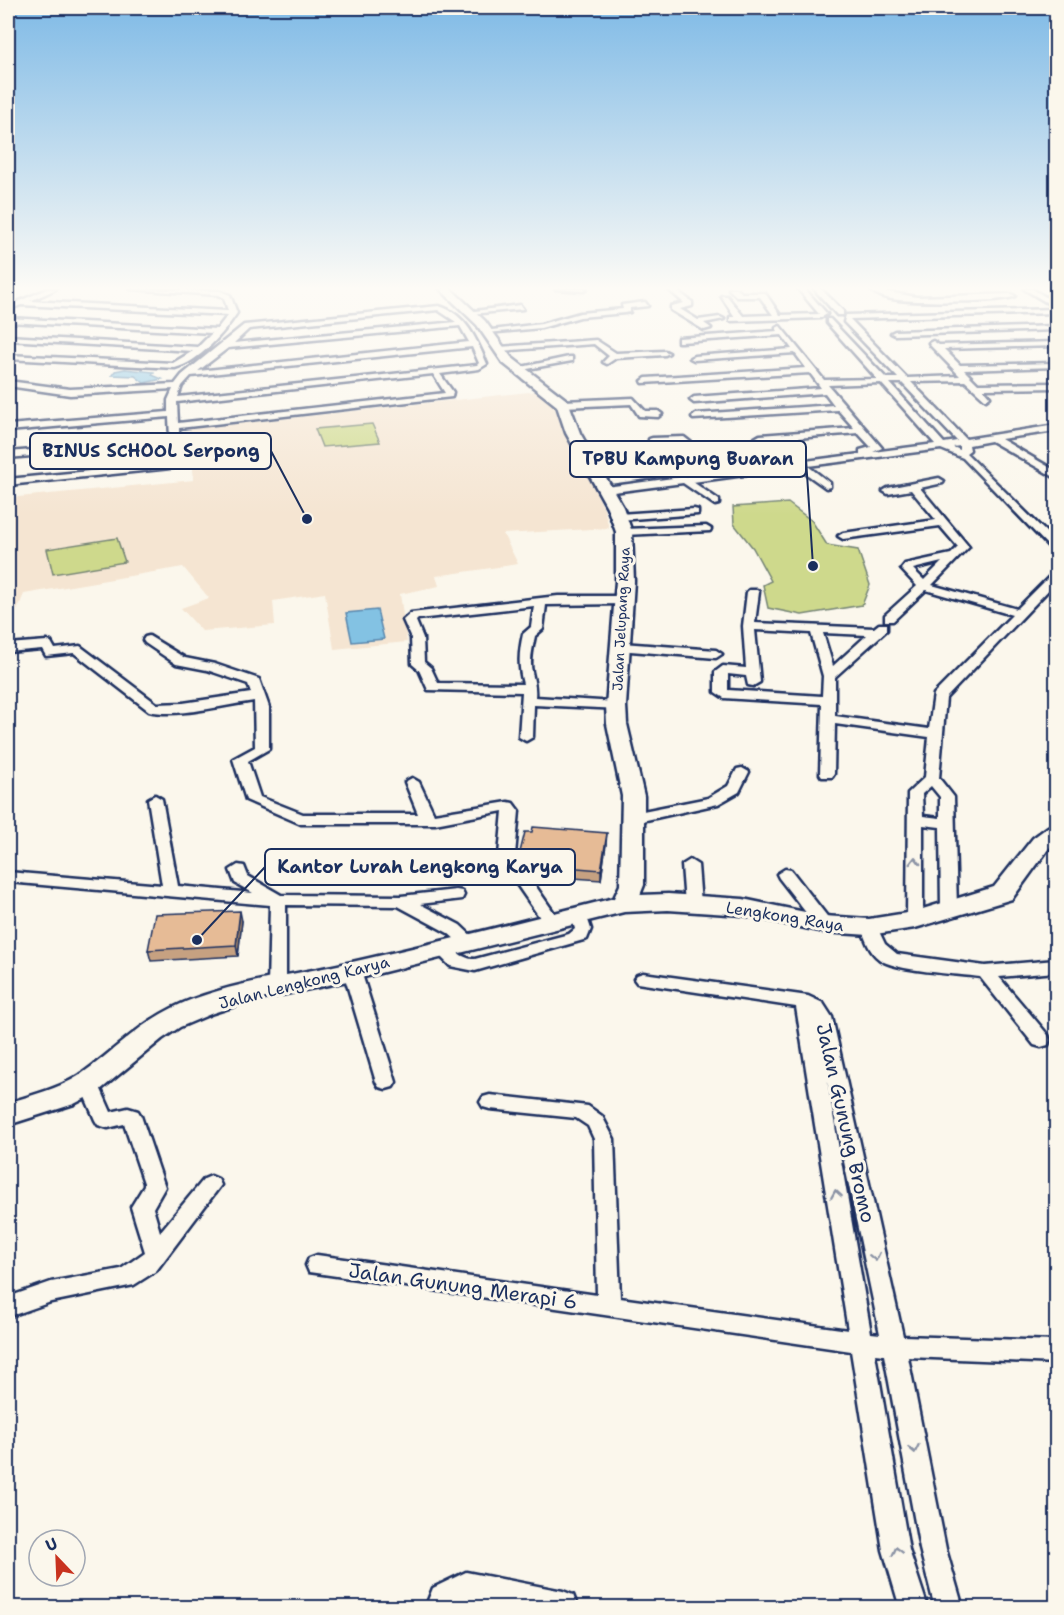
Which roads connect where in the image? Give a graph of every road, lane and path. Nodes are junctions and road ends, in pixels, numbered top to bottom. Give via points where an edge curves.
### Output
1 (141, 364) edge
2 (176, 364) edge
3 (202, 364) edge
4 (282, 364) edge
5 (481, 364) edge
6 (512, 364) edge
7 (549, 364) edge
8 (807, 364) edge
9 (870, 364) edge
10 (889, 364) edge
11 (953, 364) edge
12 (1056, 365) edge
13 (956, 368) junction
14 (516, 369) junction
15 (812, 370) junction
16 (435, 372) junction
17 (190, 374) junction
18 (966, 377) junction
19 (884, 379) junction
20 (902, 379) junction
21 (646, 381) dead end
22 (8, 383) edge
23 (823, 384) junction
24 (178, 386) junction
25 (1056, 386) edge
26 (976, 387) junction
27 (986, 397) dead end
28 (172, 400) junction
29 (694, 400) dead end
30 (563, 404) junction
31 (840, 407) junction
32 (172, 414) junction
33 (658, 414) dead end
34 (696, 417) dead end
35 (173, 426) junction
36 (8, 428) edge
37 (1056, 428) edge
38 (861, 430) junction
39 (934, 436) junction
40 (760, 438) dead end
41 (992, 438) junction
42 (961, 439) junction
43 (175, 441) junction
44 (652, 441) dead end
45 (942, 446) junction
46 (8, 455) edge
47 (966, 456) junction
48 (780, 461) dead end
49 (800, 465) junction
50 (733, 473) junction
51 (1056, 475) edge
52 (685, 480) junction
53 (939, 481) dead end
54 (8, 482) edge
55 (826, 485) dead end
56 (913, 486) junction
57 (606, 490) junction
58 (888, 491) dead end
59 (715, 502) dead end
60 (694, 512) dead end
61 (943, 522) junction
62 (622, 525) junction
63 (706, 529) dead end
64 (843, 536) dead end
65 (1056, 548) edge
66 (956, 556) junction
67 (1056, 576) edge
68 (924, 585) junction
69 (753, 592) dead end
70 (625, 600) junction
71 (539, 602) junction
72 (1022, 612) junction
73 (883, 625) junction
74 (749, 626) junction
75 (816, 629) junction
76 (148, 640) dead end
77 (621, 647) junction
78 (8, 648) edge
79 (716, 654) dead end
80 (752, 673) junction
81 (829, 676) junction
82 (529, 694) junction
83 (754, 694) junction
84 (259, 696) junction
85 (829, 700) junction
86 (616, 706) junction
87 (828, 718) junction
88 (936, 734) junction
89 (526, 737) dead end
90 (742, 772) dead end
91 (827, 774) dead end
92 (932, 778) junction
93 (412, 782) dead end
94 (154, 799) dead end
95 (428, 818) junction
96 (633, 818) junction
97 (915, 819) junction
98 (947, 824) junction
99 (1056, 832) edge
100 (690, 864) dead end
101 (238, 870) dead end
102 (785, 874) dead end
103 (8, 877) edge
104 (171, 890) junction
105 (456, 895) dead end
106 (278, 900) junction
107 (401, 902) junction
108 (624, 904) junction
109 (693, 904) junction
110 (949, 909) junction
111 (579, 915) junction
112 (915, 920) junction
113 (551, 921) junction
114 (824, 924) junction
115 (869, 927) junction
116 (469, 942) junction
117 (441, 948) junction
118 (1056, 966) edge
119 (352, 970) junction
120 (985, 972) junction
121 (643, 979) dead end
122 (277, 986) junction
123 (808, 1002) junction
124 (1041, 1040) dead end
125 (386, 1082) dead end
126 (89, 1083) junction
127 (490, 1102) dead end
128 (8, 1114) edge
129 (211, 1185) dead end
130 (156, 1253) junction
131 (317, 1265) dead end
132 (8, 1307) edge
133 (609, 1307) junction
134 (861, 1342) junction
135 (894, 1346) junction
136 (1056, 1352) edge
137 (438, 1608) edge
138 (565, 1608) edge
139 (914, 1608) edge
140 (949, 1608) edge

1 - 2 street
3 - 17 street
4 - 17 street
5 - 16 street
6 - 14 street
7 - 14 street
8 - 15 street
9 - 19 street
10 - 20 street
11 - 13 street
12 - 13 street
13 - 18 street
14 - 30 street
15 - 21 street
15 - 23 street
16 - 28 street
16 - 35 street via 449,395
17 - 24 street
18 - 20 street
18 - 26 street
19 - 20 street
19 - 23 street
19 - 39 street
20 - 42 street
22 - 24 street via 49,389 45,395
23 - 29 street
23 - 31 street
24 - 28 street
25 - 26 street
26 - 27 street
28 - 32 street
30 - 33 street via 633,401 642,414
30 - 57 street, Jalan Jelupang Raya via 573,433
31 - 34 street
31 - 38 street
32 - 35 street
32 - 36 street
35 - 43 street
37 - 41 street
38 - 40 street
38 - 48 street via 877,449
39 - 42 street
39 - 45 street
41 - 42 street
41 - 51 street
42 - 45 street
42 - 47 street
43 - 46 street
43 - 54 street via 175,466
44 - 50 street via 681,439 694,451 708,452
45 - 47 street
45 - 49 street
47 - 65 street
49 - 50 street
49 - 55 street
50 - 52 street
52 - 57 street
52 - 59 street
53 - 56 street
56 - 58 street
56 - 61 street
57 - 62 street, Jalan Jelupang Raya
60 - 62 street
61 - 64 street
61 - 66 street via 964,547
62 - 63 street
62 - 70 street, Jalan Jelupang Raya
66 - 68 street
66 - 68 street via 909,566 907,569
67 - 72 street
68 - 72 street
68 - 73 street
69 - 74 street
70 - 71 street
70 - 77 street, Jalan Jelupang Raya
71 - 82 street via 537,629 529,634 527,645 525,671 530,680
71 - 82 street via 415,616 409,620 417,638 418,664 425,668 433,687
72 - 88 street via 939,697
73 - 75 street
73 - 81 street
74 - 75 street
74 - 80 street
75 - 81 street
76 - 84 street via 181,661 210,666 254,682
77 - 79 street
77 - 86 street, Jalan Jelupang Raya
78 - 84 street via 47,645 50,652 76,649 154,708
80 - 83 street
80 - 83 street via 723,670 722,692
81 - 85 street
82 - 86 street
82 - 89 street
83 - 85 street
84 - 95 street via 262,749 240,759 255,800 301,819
85 - 87 street
86 - 96 street, Jalan Jelupang Raya via 633,796
87 - 88 street
87 - 91 street
88 - 92 street
90 - 96 street via 734,789 713,801
92 - 97 street via 915,793
92 - 98 street via 947,797
93 - 95 street
94 - 104 street
95 - 113 street via 508,806 510,869
96 - 108 street, Jalan Jelupang Raya via 632,885
97 - 98 street
112 -> 97 street
98 - 110 street
99 - 110 street, Lengkong Raya via 1041,843 1003,893
100 - 109 street
101 - 106 street via 241,879
102 - 114 street
103 - 104 street
104 - 106 street
105 - 107 street
106 - 107 street
106 - 122 street
107 - 116 street via 454,929
108 - 109 street, Lengkong Raya
108 - 111 street, Jalan Lengkong Karya
109 - 114 street, Lengkong Raya via 743,907
110 - 112 street, Lengkong Raya
111 - 113 street, Jalan Lengkong Karya
111 - 117 street via 583,929 575,938 475,965 461,966
112 - 115 street, Lengkong Raya
113 - 116 street, Jalan Lengkong Karya
114 - 115 street, Lengkong Raya
115 - 120 street via 887,958
116 - 117 street, Jalan Lengkong Karya
117 - 119 street, Jalan Lengkong Karya
118 - 120 street
119 - 122 street, Jalan Lengkong Karya
119 - 125 street
120 - 124 street
121 - 123 street
122 - 126 street, Jalan Lengkong Karya via 170,1020
134 -> 123 street, Jalan Gunung Bromo via 805,1006
123 -> 135 street, Jalan Gunung Bromo via 824,1017
126 - 128 street, Jalan Lengkong Karya via 64,1096
126 - 130 street via 105,1120 131,1116 155,1186 142,1207
127 - 133 street via 581,1111 595,1120 604,1139
129 - 130 street
130 - 132 street via 148,1264 126,1278 51,1292
131 - 133 street, Jalan Gunung Merapi 6
133 - 134 street, Jalan Gunung Merapi 6
134 - 135 street, Jalan Gunung Merapi 6
139 -> 134 street, Jalan Gunung Bromo via 896,1550
135 - 136 street, Jalan Gunung Merapi 6
135 -> 140 street, Jalan Gunung Bromo via 933,1549
137 - 138 street via 443,1598 466,1586

